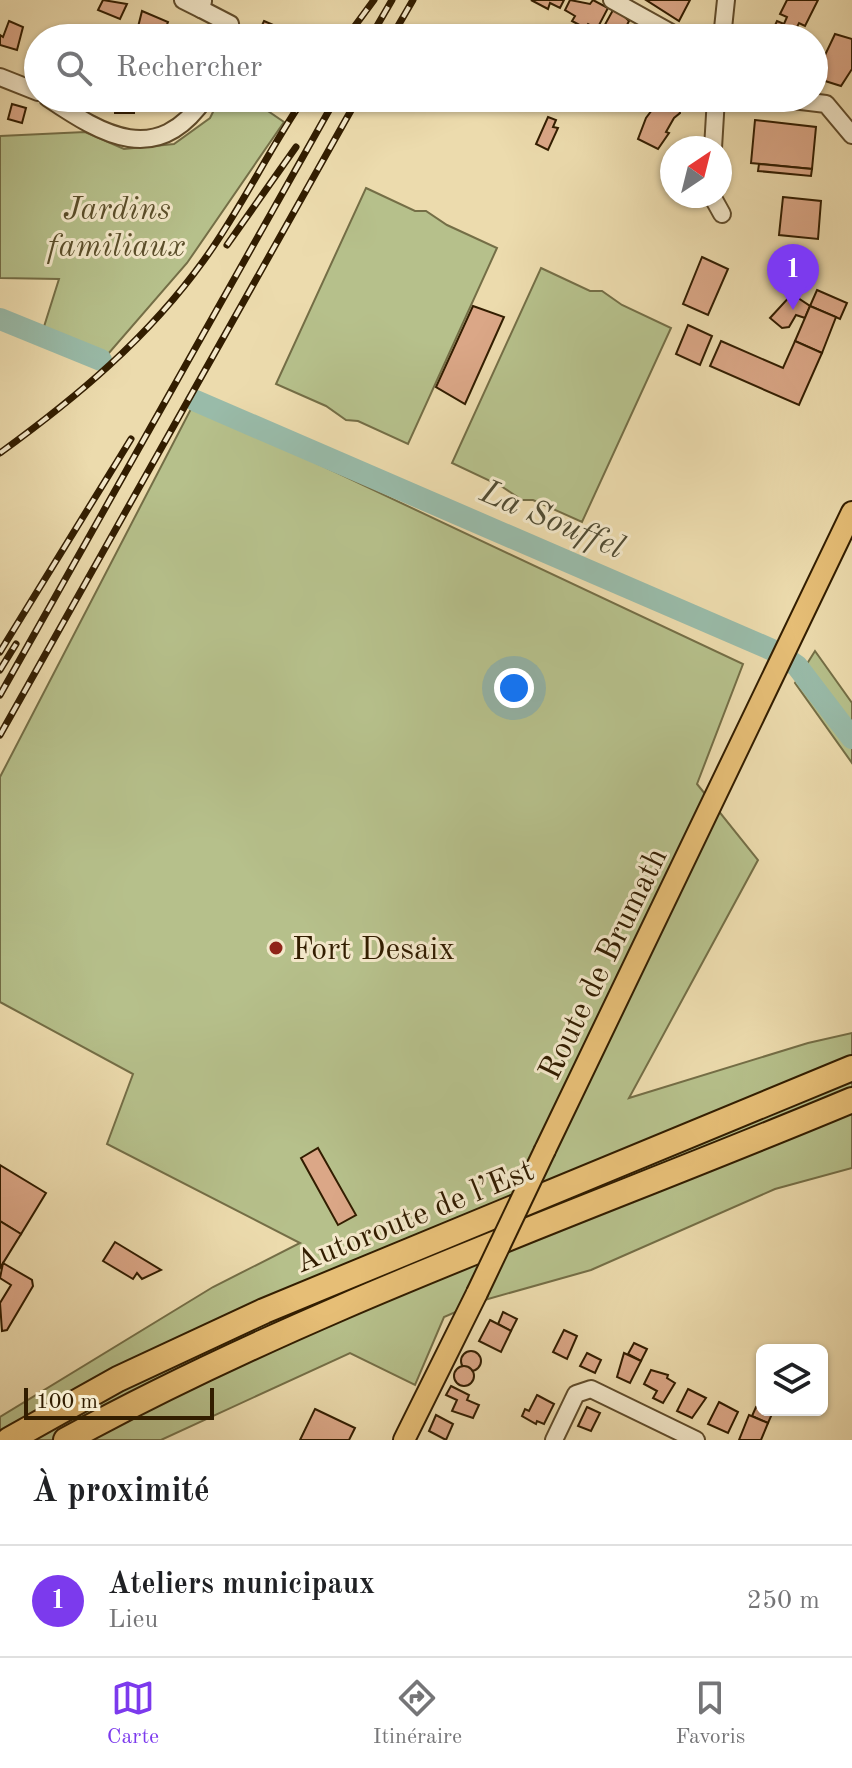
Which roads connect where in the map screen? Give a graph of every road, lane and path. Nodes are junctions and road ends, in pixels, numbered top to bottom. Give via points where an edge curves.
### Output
1 (183, 0) edge
2 (612, 0) edge
3 (726, 0) edge
4 (202, 4) edge
5 (230, 24) edge
6 (655, 24) edge
7 (723, 24) edge
8 (0, 77) edge
9 (24, 86) edge
10 (828, 106) edge
11 (71, 112) edge
12 (194, 112) edge
13 (715, 112) edge
14 (852, 135) edge
15 (714, 136) edge
16 (719, 208) edge
17 (722, 214) dead end
18 (852, 496) edge
19 (852, 512) edge
20 (813, 596) junction
21 (852, 1068) edge
22 (852, 1100) edge
23 (685, 1438) edge
24 (9, 1440) edge
25 (66, 1440) edge
26 (404, 1440) edge
27 (554, 1440) edge

1 - 4 street
2 - 6 street
3 - 7 street
4 - 5 street
8 - 9 street
10 - 14 street
11 - 12 street via 109,135 141,139 173,130
13 - 15 street
16 - 17 street
18 - 20 main road via 811,579
19 - 20 main road, Route de Brumath
20 - 26 main road, Route de Brumath, bridge
21 - 24 highway, Autoroute de l’Est via 264,1311 118,1379
22 - 25 highway, Autoroute de l’Est via 334,1310
23 - 27 street via 591,1389 576,1394

